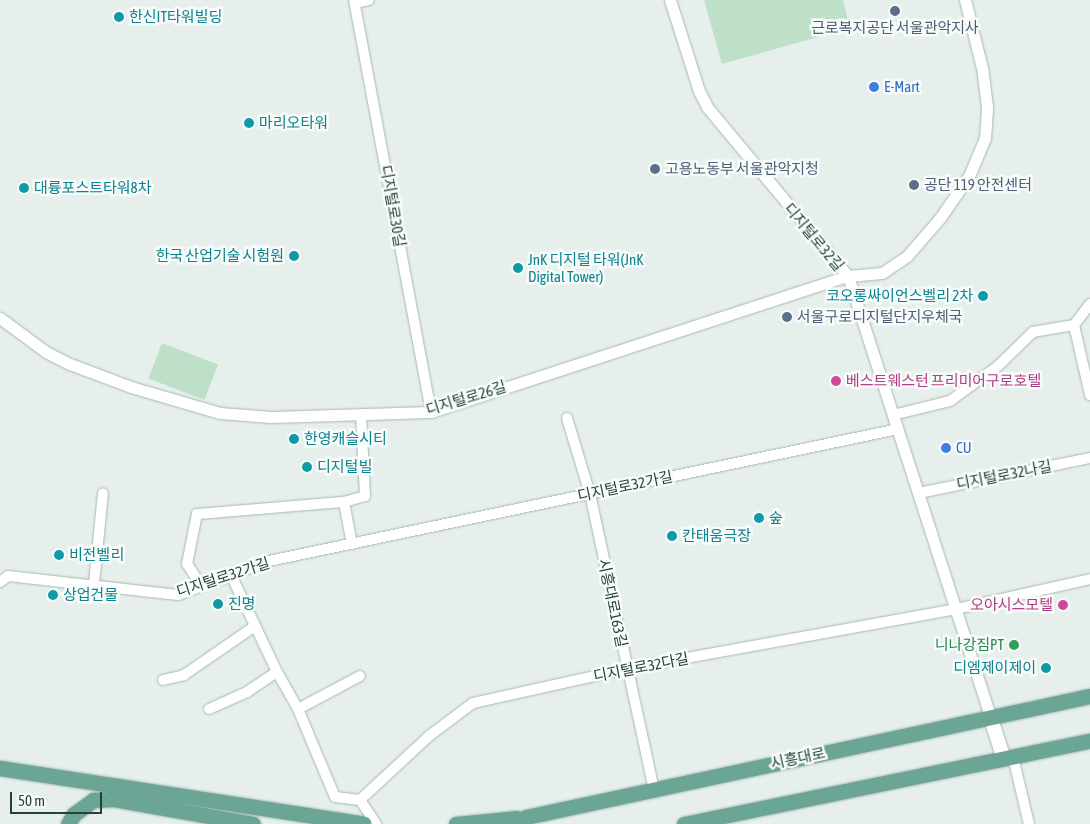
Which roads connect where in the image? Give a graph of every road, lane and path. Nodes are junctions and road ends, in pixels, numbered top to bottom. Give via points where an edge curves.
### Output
1 (369, 0) edge
2 (670, 0) edge
3 (965, 0) edge
4 (355, 2) edge
5 (848, 276) junction
6 (1090, 304) edge
7 (0, 318) edge
8 (1074, 325) junction
9 (1090, 395) edge
10 (431, 412) junction
11 (361, 414) junction
12 (893, 415) junction
13 (567, 418) dead end
14 (898, 429) junction
15 (1090, 458) edge
16 (102, 493) dead end
17 (919, 493) junction
18 (590, 494) junction
19 (344, 502) junction
20 (352, 544) junction
21 (231, 575) junction
22 (1090, 579) edge
23 (0, 582) edge
24 (94, 583) junction
25 (201, 586) junction
26 (956, 610) junction
27 (255, 626) junction
28 (626, 669) junction
29 (277, 672) junction
30 (360, 676) dead end
31 (163, 680) dead end
32 (1090, 696) edge
33 (209, 709) dead end
34 (298, 709) junction
35 (990, 716) junction
36 (1090, 741) edge
37 (1008, 758) junction
38 (0, 768) edge
39 (654, 789) junction
40 (360, 800) junction
41 (526, 817) junction
42 (335, 821) edge
43 (68, 824) edge
44 (253, 824) edge
45 (364, 824) edge
46 (376, 824) edge
47 (456, 824) edge
48 (508, 824) edge
49 (684, 824) edge
50 (1029, 824) edge

1 - 4 street
2 - 5 street, 디지털로32길 via 707,107
3 - 5 street, 디지털로26길 via 982,68 987,108 980,151 969,176 940,218 907,256 882,273
4 - 10 street, 디지털로30길
5 - 10 street, 디지털로26길
5 - 12 street, 디지털로32길
6 - 8 street
7 - 11 street, 디지털로26길 via 46,352 70,364 131,387 220,413 271,417
8 - 9 street
8 - 12 street via 1033,332 998,366 950,401
10 - 11 street, 디지털로26길
11 - 19 street via 365,496
12 - 14 street, 디지털로32길
13 - 18 street, 시흥대로163길
14 - 17 street, 디지털로32길
14 - 18 street, 디지털로32가길
15 - 17 street, 디지털로32나길
16 - 24 street
17 - 26 street, 디지털로32길
18 - 20 street, 디지털로32가길
18 - 28 street, 시흥대로163길
19 - 20 street
19 - 25 street via 197,514 187,564
20 - 21 street, 디지털로32가길 via 269,561
21 - 25 street, 디지털로32가길
21 - 27 street
22 - 26 street
23 - 24 street, 디지털로32가길 via 8,576
24 - 25 street, 디지털로32가길 via 178,594
26 - 28 street, 디지털로32다길
26 - 35 street, 디지털로32길
27 - 29 street
27 - 31 street via 184,675
28 - 39 street, 시흥대로163길
28 - 40 street, 디지털로32다길 via 473,704 429,736
29 - 33 street via 247,692
29 - 34 street
30 - 34 street
32 - 35 main road, 시흥대로
34 - 40 street via 335,797
35 - 37 main road, 디지털로32길
35 - 39 main road, 시흥대로
36 - 37 main road
37 - 49 main road
37 - 50 street
38 - 42 main road
39 - 41 main road, 시흥대로
40 - 46 street
41 - 47 main road
41 - 48 main road, 시흥대로
42 - 45 main road
43 - 44 main road via 74,814 93,800 114,799

